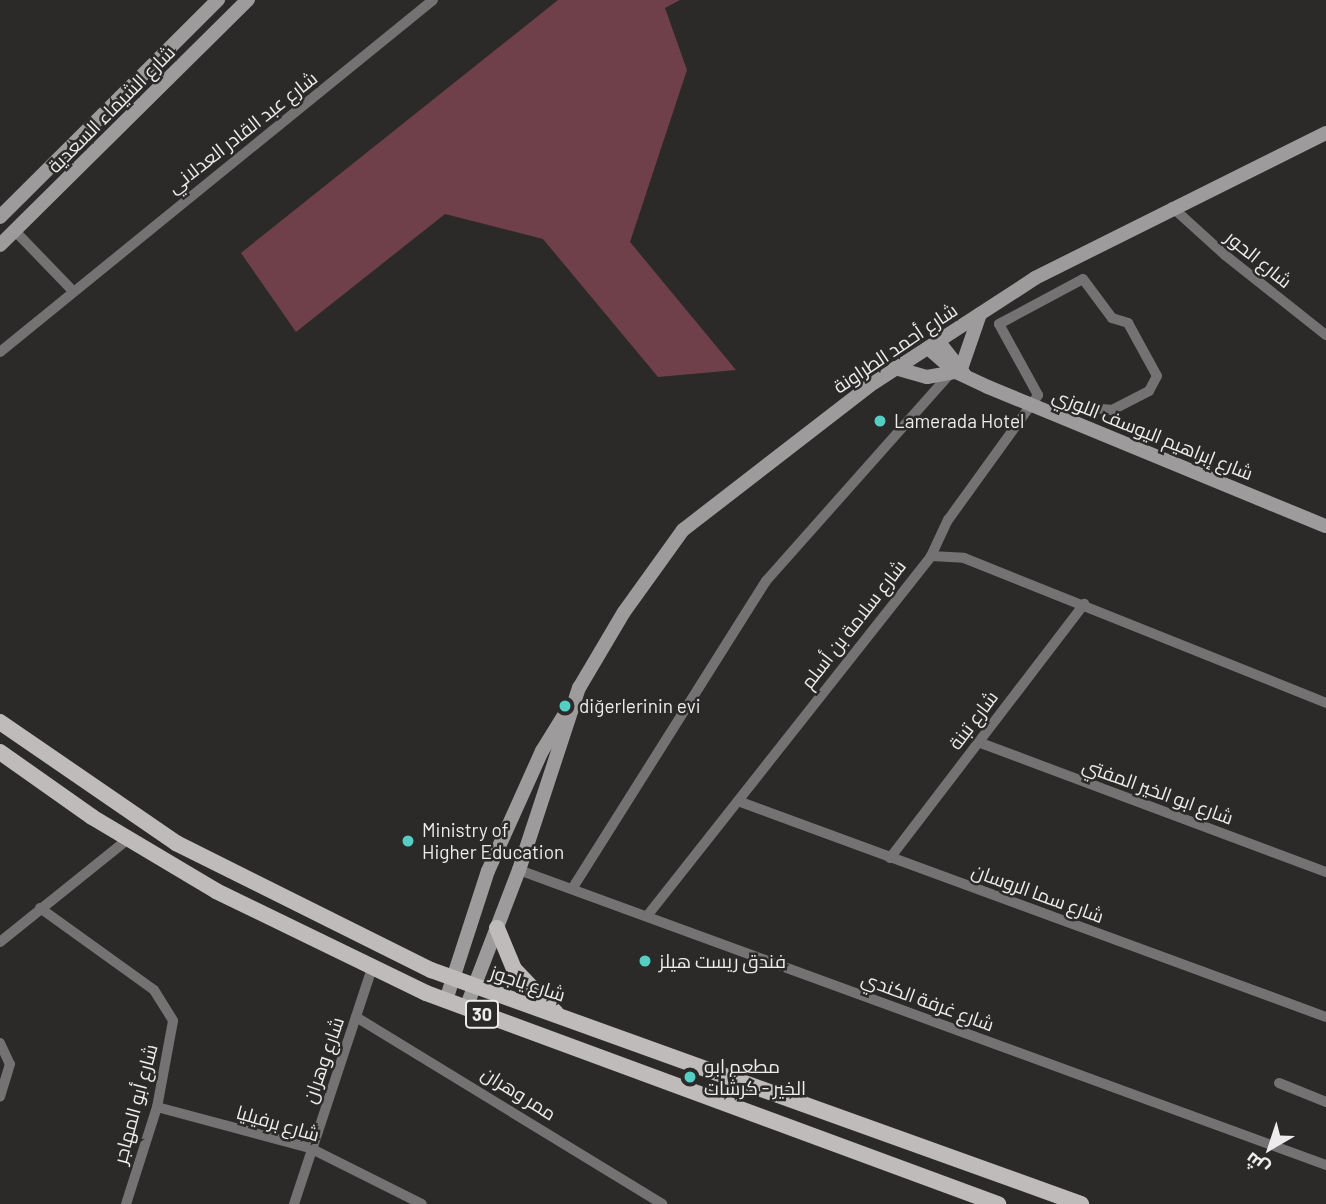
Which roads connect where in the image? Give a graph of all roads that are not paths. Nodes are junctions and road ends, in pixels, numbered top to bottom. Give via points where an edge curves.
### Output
1 (218, 0) edge
2 (248, 0) edge
3 (433, 0) edge
4 (204, 15) junction
5 (220, 30) junction
6 (1326, 133) edge
7 (1172, 207) junction
8 (0, 218) edge
9 (15, 231) junction
10 (0, 245) edge
11 (72, 290) junction
12 (980, 314) junction
13 (1326, 335) edge
14 (934, 345) junction
15 (0, 352) edge
16 (895, 368) junction
17 (958, 372) junction
18 (1032, 405) junction
19 (1067, 419) junction
20 (1326, 526) edge
21 (931, 556) junction
22 (1084, 604) junction
23 (574, 700) junction
24 (1326, 703) edge
25 (0, 722) edge
26 (978, 742) junction
27 (0, 752) edge
28 (738, 801) junction
29 (128, 839) junction
30 (890, 858) junction
31 (519, 870) junction
32 (1326, 872) edge
33 (572, 888) junction
34 (40, 908) junction
35 (647, 916) junction
36 (497, 928) junction
37 (0, 942) edge
38 (372, 968) junction
39 (453, 979) junction
40 (474, 987) junction
41 (446, 1000) junction
42 (466, 1008) junction
43 (558, 1014) junction
44 (356, 1017) junction
45 (1326, 1017) edge
46 (0, 1043) edge
47 (1279, 1083) dead end
48 (0, 1096) edge
49 (1326, 1102) edge
50 (157, 1107) junction
51 (310, 1148) junction
52 (1324, 1161) edge
53 (126, 1204) edge
54 (294, 1204) edge
55 (422, 1204) edge
56 (662, 1204) edge
57 (998, 1204) edge
58 (1081, 1204) edge

1 - 4 street
2 - 5 street, شارع الشيماء السعدية
3 - 11 street, شارع عبد القادر العدلاني
4 - 5 street
4 - 8 street
5 - 9 street, شارع الشيماء السعدية
6 - 7 street, شارع أحمد الطراونة
7 - 12 street, شارع أحمد الطراونة via 1035,278
7 - 13 street, شارع الحور
9 - 10 street, شارع الشيماء السعدية
9 - 11 street
11 - 15 street, شارع عبد القادر العدلاني
12 - 14 street, شارع أحمد الطراونة
12 - 17 street
14 - 16 street, شارع أحمد الطراونة
14 - 17 street, شارع إبراهيم اليوسف اللوزي
16 - 17 street via 918,377
16 - 23 street, شارع أحمد الطراونة via 683,530 624,612
17 - 18 street, شارع إبراهيم اليوسف اللوزي
17 - 33 street via 766,581
18 - 19 street, شارع إبراهيم اليوسف اللوزي
18 - 19 street via 1038,391 999,324 1084,279 1112,318 1128,323 1157,376 1149,391 1112,410 1082,407
18 - 21 street via 948,520
19 - 20 street, شارع إبراهيم اليوسف اللوزي
21 - 22 street, شارع سلامة بن أسلم via 964,558
21 - 28 street, شارع سلامة بن أسلم
22 - 24 street, شارع سلامة بن أسلم
22 - 26 street, شارع تبنة
23 - 31 street, شارع أحمد الطراونة
23 - 39 street, شارع أحمد الطراونة via 542,751 488,871
25 - 39 main road, شارع ياجوز / 30 via 176,843 296,906
26 - 30 street, شارع تبنة
26 - 32 street, شارع ابو الخير المفتي
27 - 29 main road, 30
28 - 30 street, شارع سما الروسان
28 - 35 street, شارع سلامة بن أسلم
29 - 34 street
29 - 38 main road, 30 via 216,891
30 - 45 street, شارع سما الروسان
31 - 33 street, شارع غرفة الكندي
31 - 36 street, شارع أحمد الطراونة
33 - 35 street, شارع غرفة الكندي
34 - 37 street
34 - 50 street, شارع أبو المهاجر via 155,990 167,1005 173,1021
35 - 52 street, شارع غرفة الكندي
36 - 40 street, شارع أحمد الطراونة
36 - 43 main road via 513,969
38 - 41 main road, 30
38 - 44 street, شارع وهران
39 - 40 main road, شارع ياجوز / 30
39 - 41 street, شارع أحمد الطراونة
40 - 42 street, شارع أحمد الطراونة
40 - 43 main road, شارع ياجوز / 30
41 - 42 main road, 30
42 - 57 main road, 30
43 - 58 main road, شارع ياجوز / 30
44 - 51 street, شارع وهران
44 - 56 street, ممر وهران
46 - 48 street via 10,1064
47 - 49 street
50 - 51 street, شارع برفيليا
50 - 53 street, شارع أبو المهاجر
51 - 54 street, شارع وهران
51 - 55 street, شارع برفيليا

